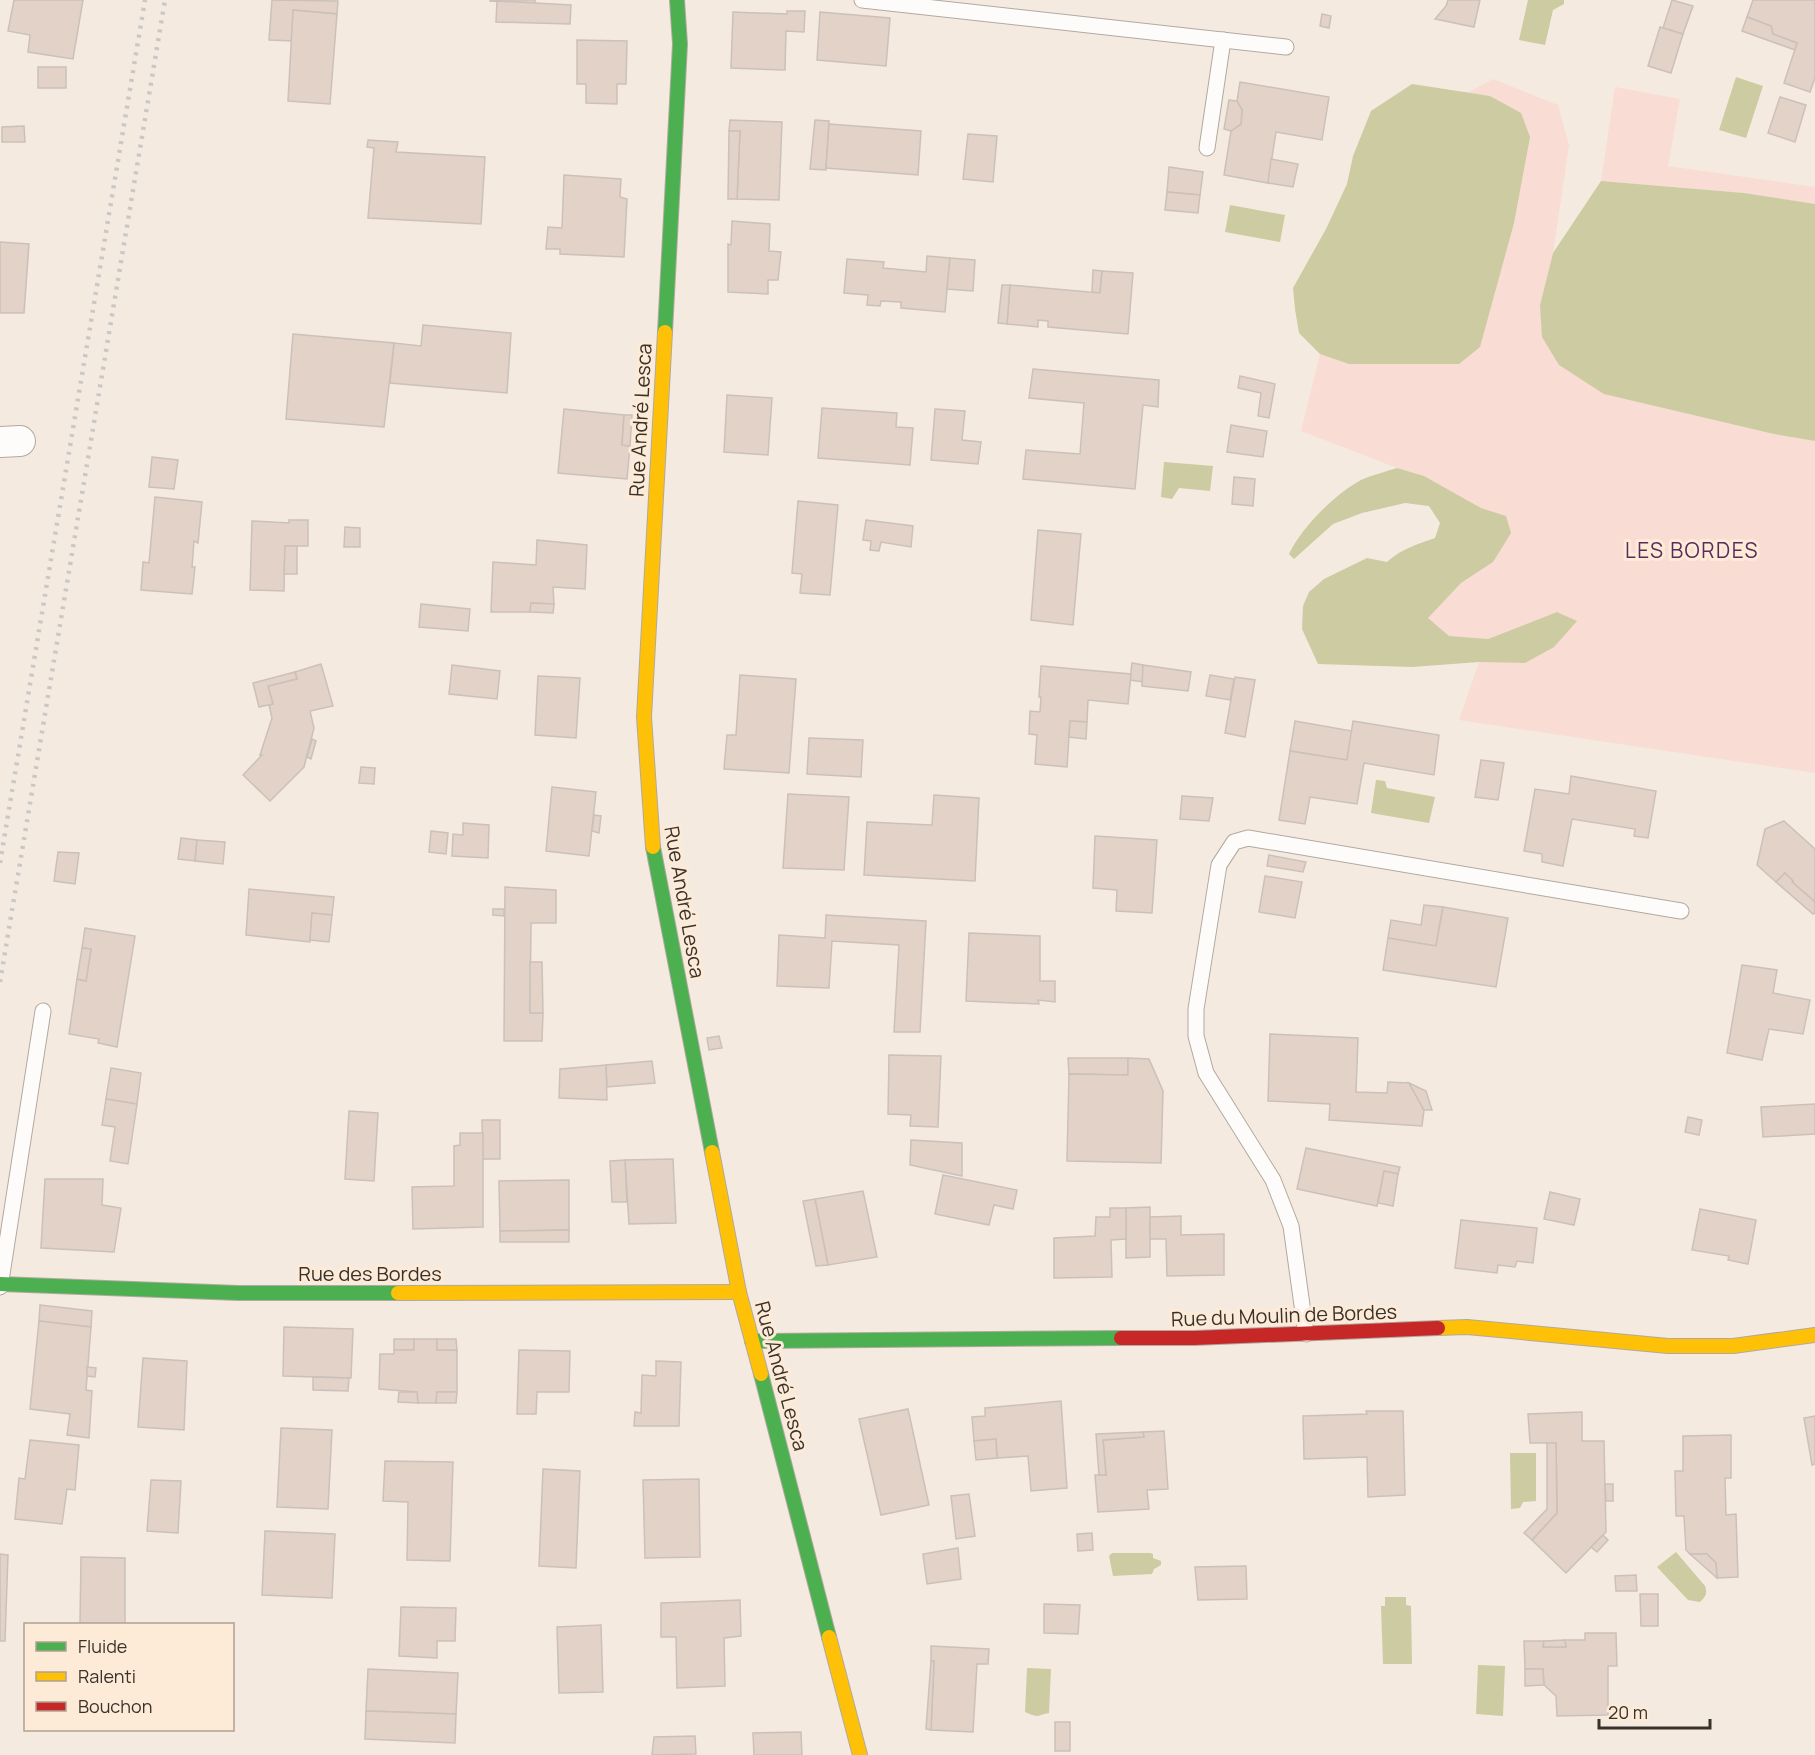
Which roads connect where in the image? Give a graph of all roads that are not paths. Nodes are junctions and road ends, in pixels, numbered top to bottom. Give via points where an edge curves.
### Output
1 (677, 0) edge
2 (862, 0) edge
3 (1223, 40) junction
4 (1286, 47) dead end
5 (1207, 148) dead end
6 (1682, 911) dead end
7 (43, 1011) dead end
8 (0, 1284) edge
9 (0, 1290) edge
10 (739, 1292) junction
11 (1306, 1334) junction
12 (1815, 1335) edge
13 (753, 1341) junction
14 (860, 1755) edge

1 - 10 street, Rue André Lesca via 680,44 644,717 654,856
2 - 3 lane
3 - 4 lane
3 - 5 lane
6 - 11 lane via 1248,838 1234,842 1219,865 1196,1009 1196,1036 1206,1073 1273,1180 1291,1226
7 - 8 lane
8 - 9 lane
8 - 10 street, Rue des Bordes via 239,1293
10 - 13 street, Rue André Lesca
11 - 12 street, Rue du Moulin de Bordes via 1467,1327 1668,1346 1733,1346
11 - 13 street, Rue du Moulin de Bordes
13 - 14 street, Rue André Lesca

